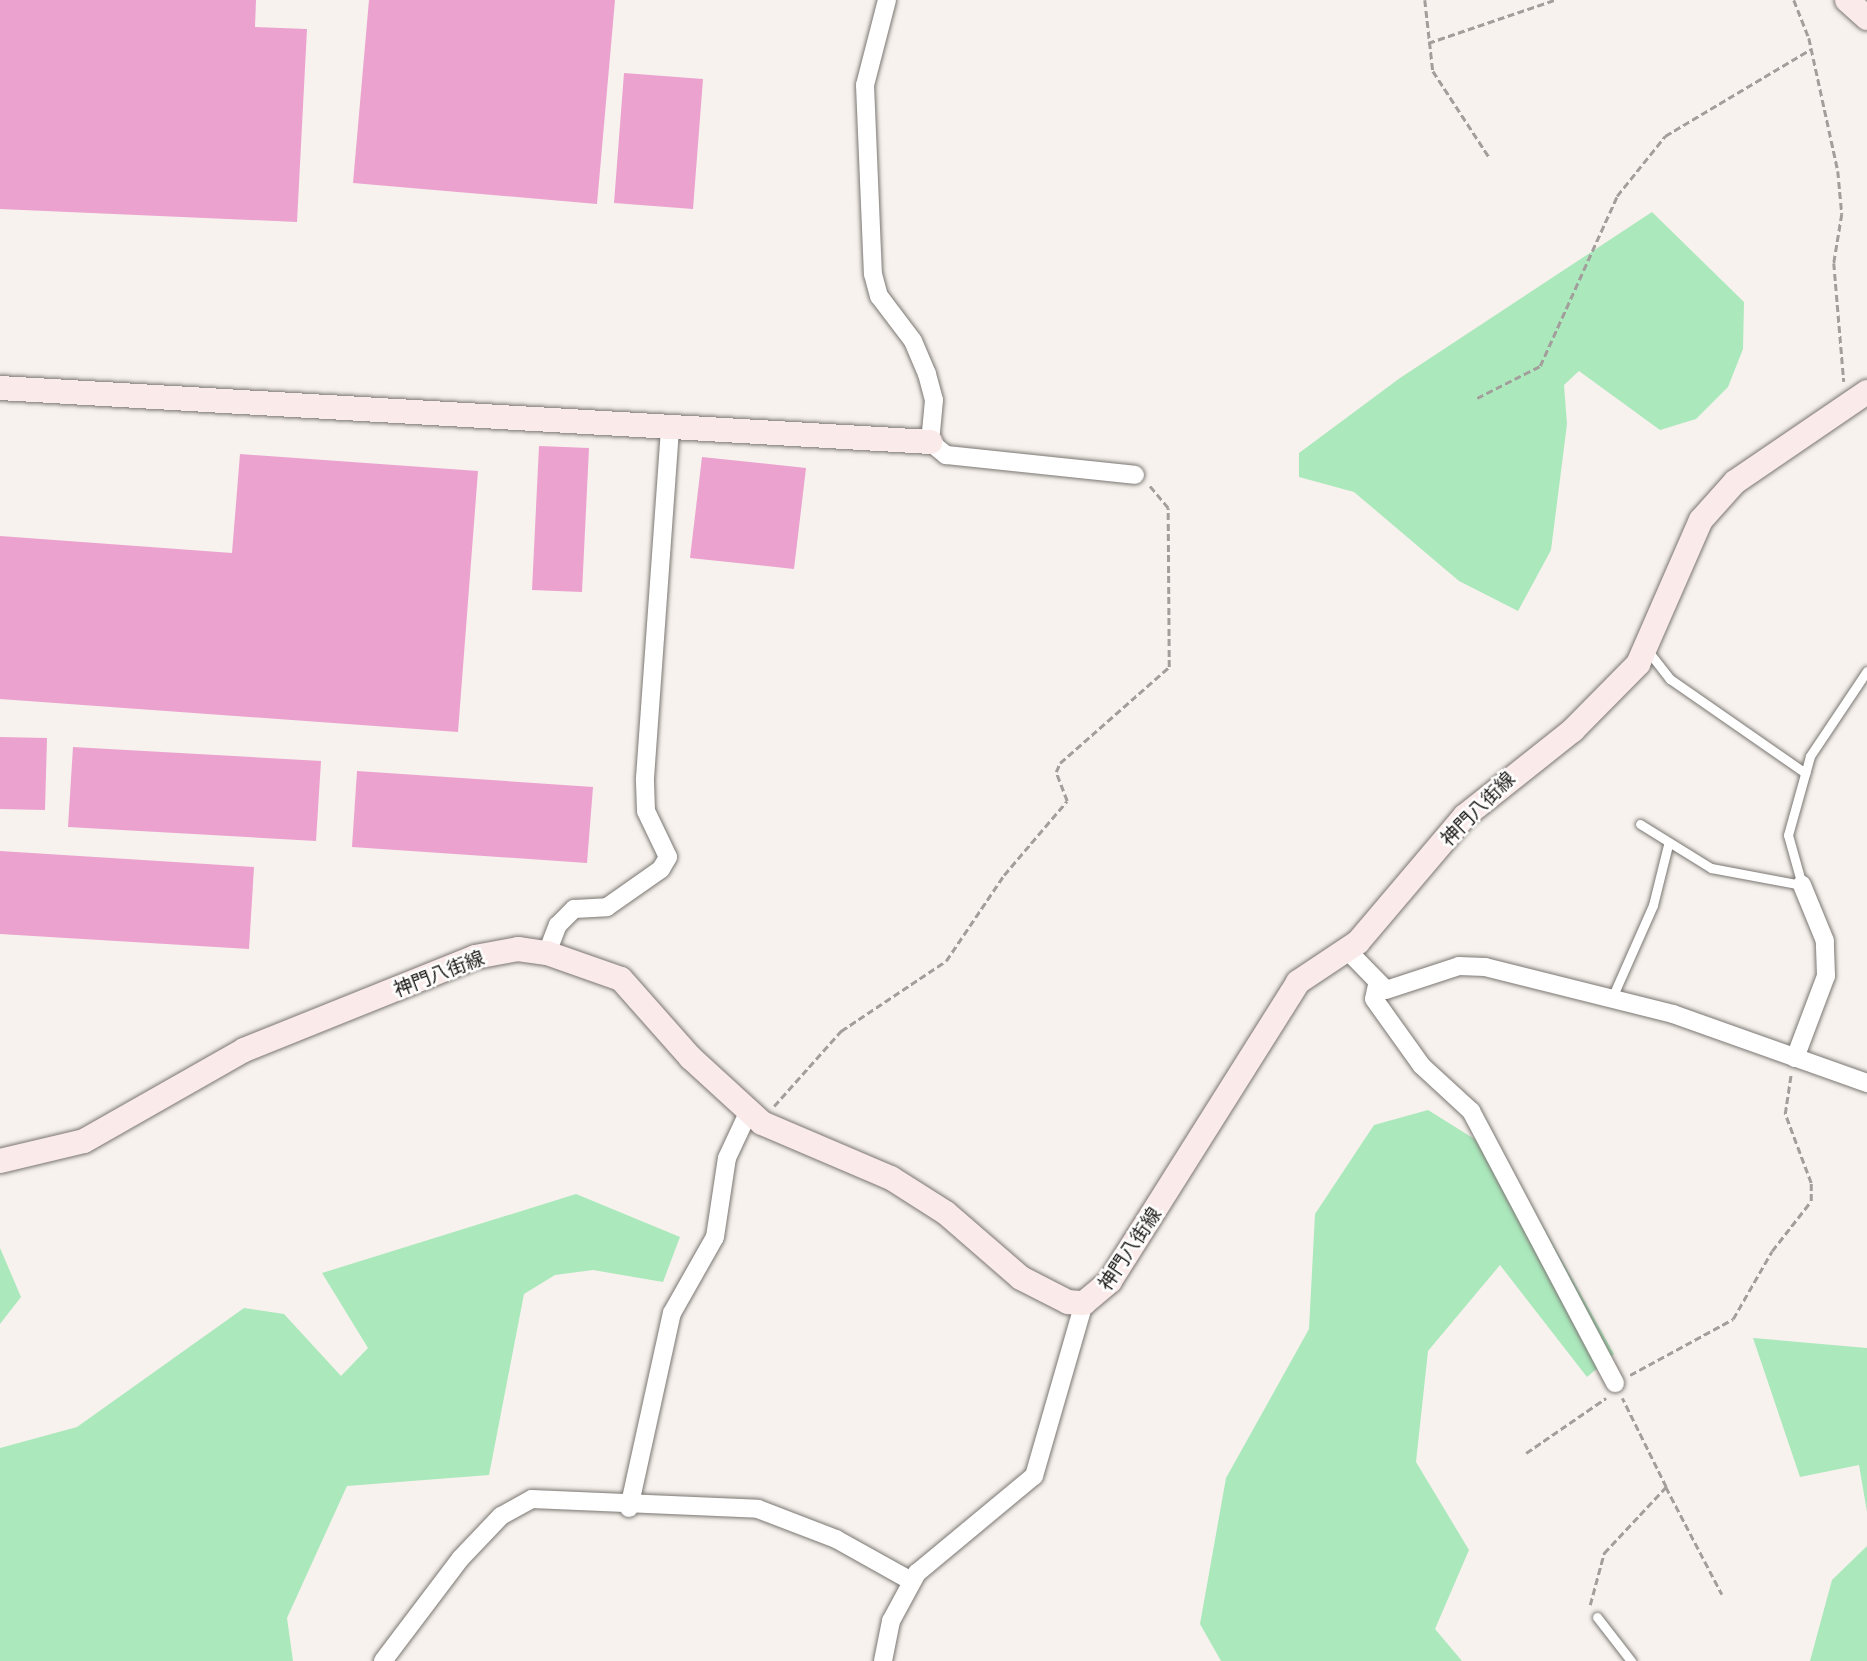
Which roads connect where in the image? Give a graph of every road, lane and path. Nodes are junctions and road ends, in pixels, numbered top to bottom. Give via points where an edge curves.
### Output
1 (887, 0) edge
2 (1425, 0) edge
3 (1554, 0) edge
4 (1794, 0) edge
5 (1847, 0) edge
6 (1867, 18) edge
7 (1427, 43) junction
8 (1811, 48) junction
9 (1489, 157) dead end
10 (0, 388) edge
11 (1478, 398) dead end
12 (1858, 398) edge
13 (670, 427) junction
14 (930, 442) junction
15 (1135, 475) joint
16 (1647, 649) junction
17 (1867, 671) edge
18 (1805, 773) junction
19 (1640, 824) dead end
20 (1668, 845) junction
21 (1802, 884) junction
22 (1348, 951) junction
23 (547, 953) junction
24 (1377, 985) junction
25 (1611, 1000) junction
26 (1795, 1058) junction
27 (1867, 1083) edge
28 (755, 1118) junction
29 (0, 1161) edge
30 (1084, 1303) junction
31 (1615, 1383) junction
32 (1526, 1453) dead end
33 (1666, 1487) junction
34 (629, 1507) junction
35 (911, 1581) junction
36 (1722, 1594) dead end
37 (1597, 1617) joint
38 (383, 1661) edge
39 (883, 1661) edge
40 (1631, 1661) edge

1 - 14 street via 865,85 873,274 878,296 913,341 927,374 933,400
2 - 7 path
3 - 7 path
4 - 8 path
5 - 6 main road
7 - 9 path via 1433,71
8 - 11 path via 1665,136 1618,197 1540,366
8 - 12 path via 1838,171 1842,214 1834,263
10 - 13 main road
12 - 16 main road, 神門八街線 via 1735,482 1701,520
13 - 14 main road
13 - 23 street via 645,778 646,811 668,857 661,869 607,907 574,909 558,925
14 - 15 street via 946,455
15 - 28 path via 1168,508 1169,667 1060,763 1056,772 1067,801 1004,875 946,961 923,981 872,1006 814,1055
16 - 18 lane via 1670,679
16 - 22 main road, 神門八街線 via 1573,730 1465,816
17 - 18 lane via 1824,730
18 - 21 lane via 1788,835
19 - 20 lane
20 - 21 lane via 1711,867
20 - 25 lane via 1653,905
21 - 26 street via 1825,941 1826,976
22 - 24 street
22 - 30 main road, 神門八街線 via 1298,982 1110,1281
23 - 28 main road, 神門八街線 via 621,979
23 - 29 main road, 神門八街線 via 517,950 475,957 244,1050 84,1141
24 - 25 street via 1386,990 1460,966 1485,967
24 - 31 street via 1374,999 1422,1066 1471,1111
25 - 26 street via 1673,1014
26 - 27 street
26 - 31 path via 1785,1114 1811,1183 1811,1201 1772,1251 1734,1319
28 - 30 main road, 神門八街線 via 891,1178 947,1213 1021,1278 1068,1303
28 - 34 street via 727,1158 715,1237 672,1313
30 - 35 street via 1034,1476 934,1555
31 - 32 path via 1601,1406
31 - 33 path
33 - 36 path
33 - 37 path via 1604,1553 1588,1601
34 - 35 street via 758,1509 836,1539
34 - 38 street via 532,1499 517,1504 461,1558
35 - 39 street via 891,1621
37 - 40 lane

